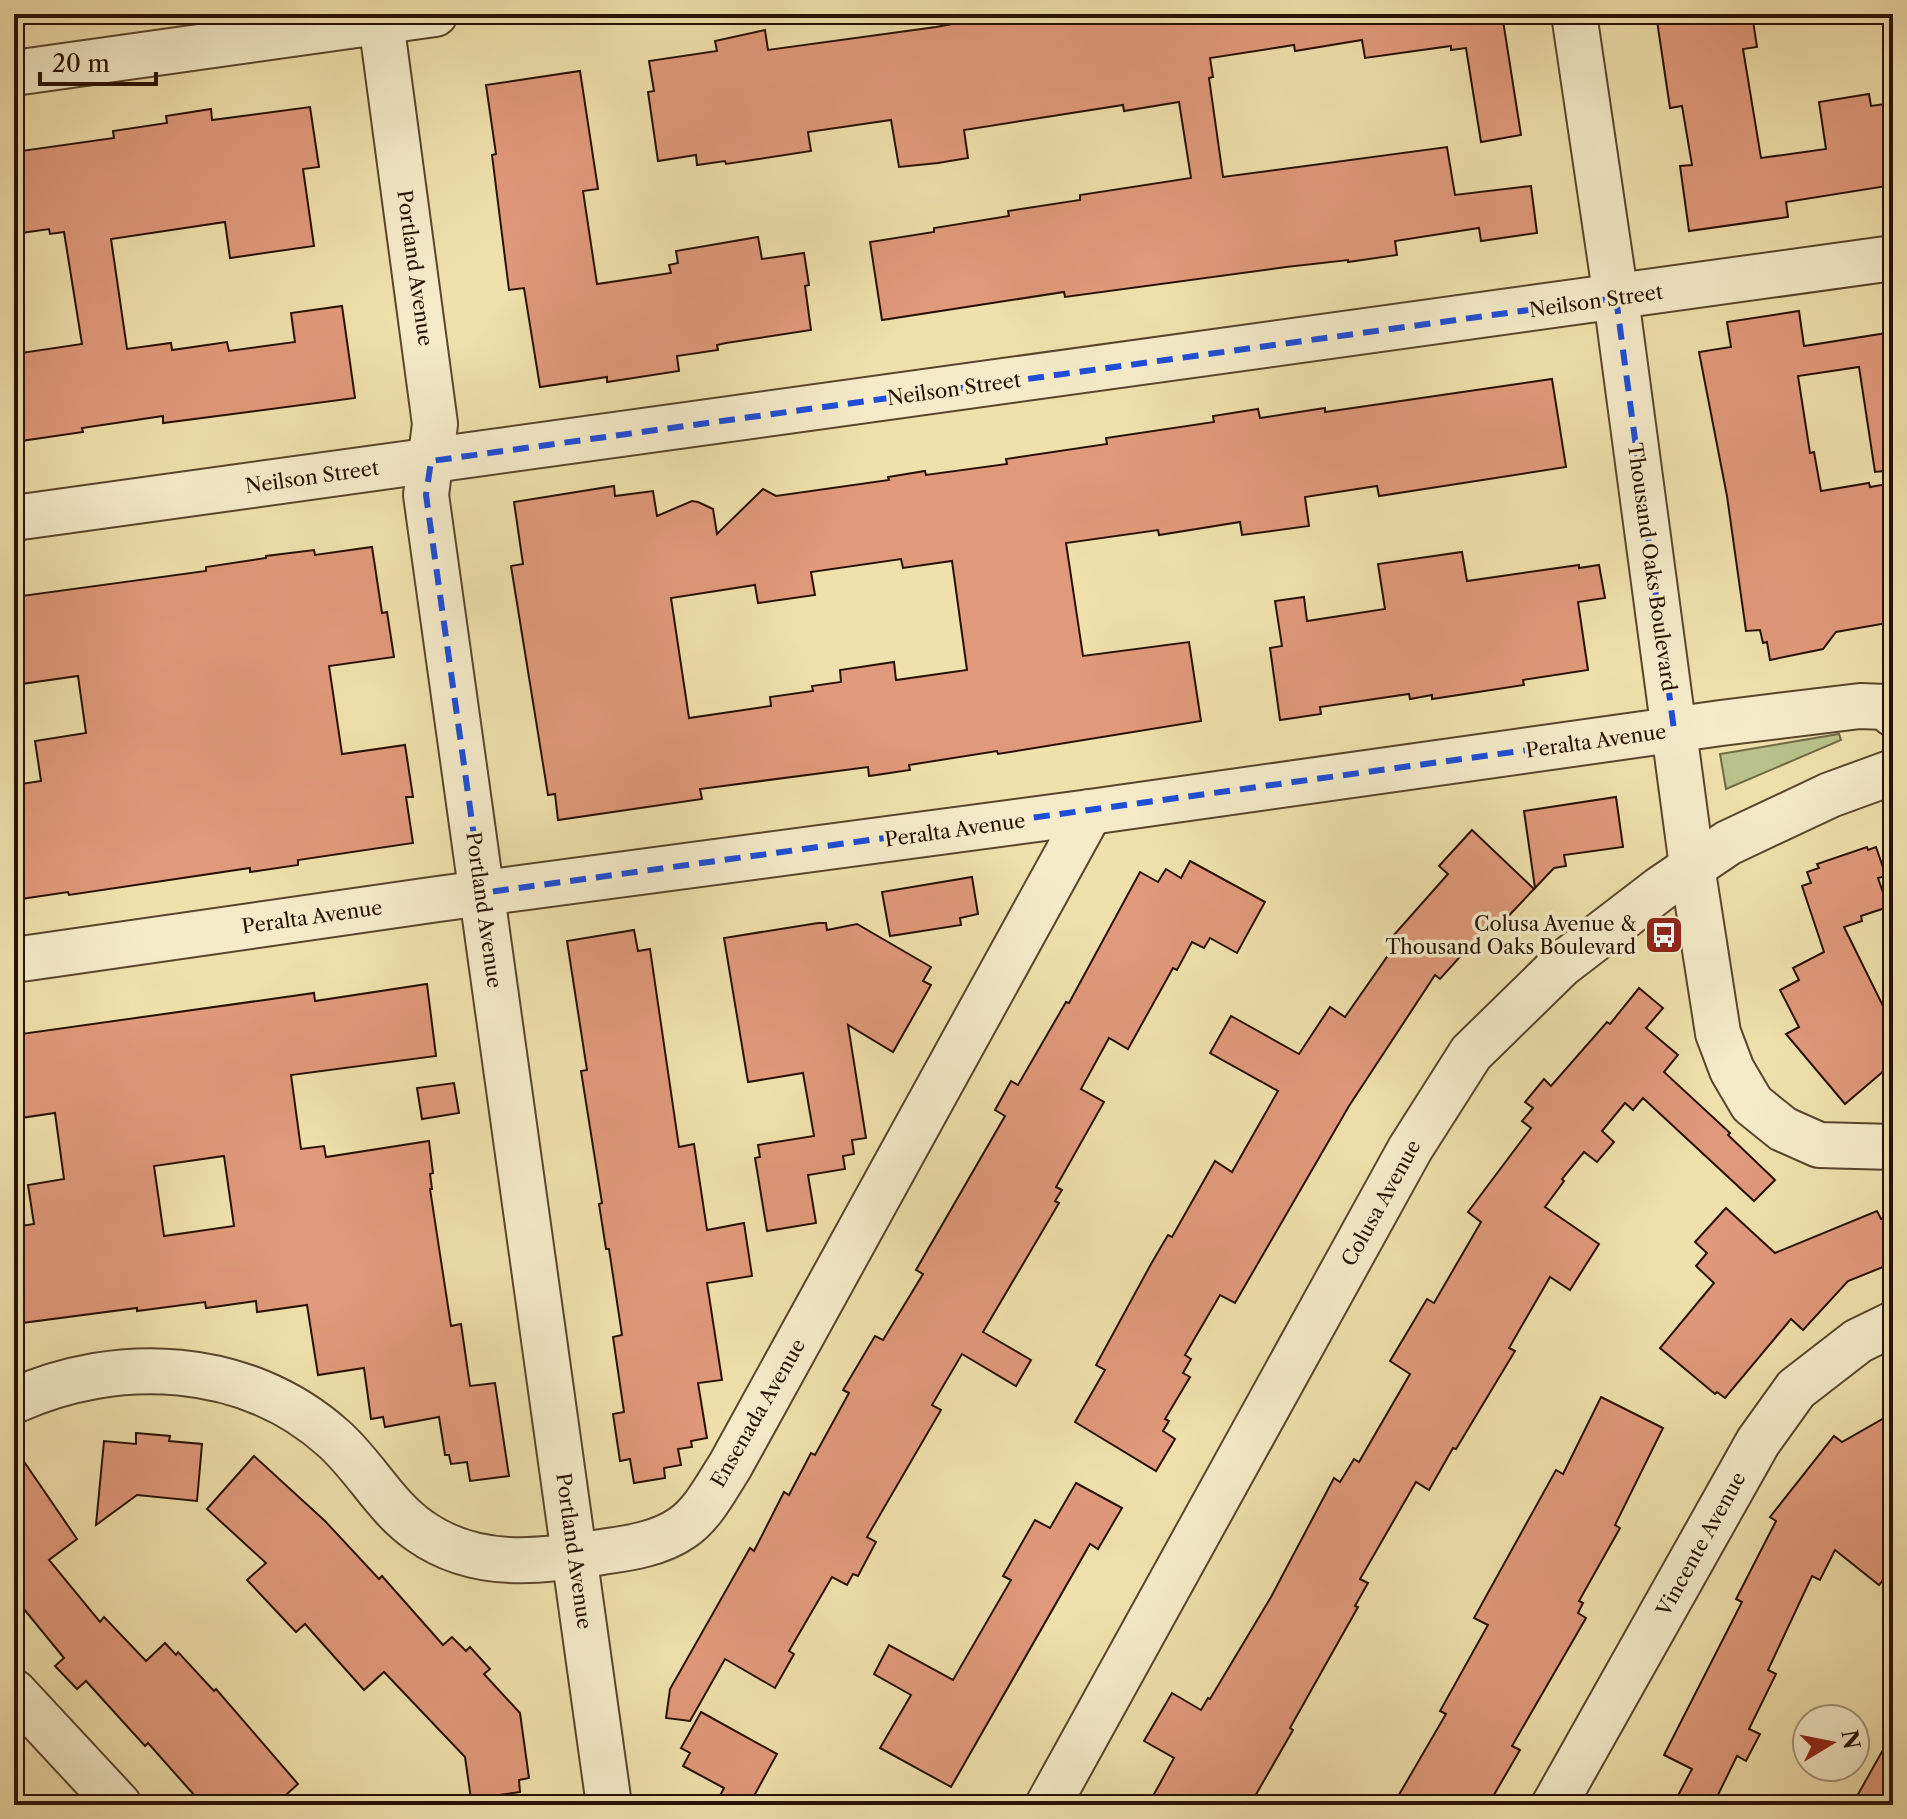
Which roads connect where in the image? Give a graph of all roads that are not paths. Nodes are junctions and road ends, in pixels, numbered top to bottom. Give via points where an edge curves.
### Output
1 (435, 14) edge
2 (1574, 14) edge
3 (381, 18) edge
4 (14, 73) edge
5 (1893, 258) edge
6 (1616, 298) junction
7 (431, 461) junction
8 (14, 518) edge
9 (1893, 714) edge
10 (1674, 730) junction
11 (1893, 772) edge
12 (1090, 812) junction
13 (1692, 866) junction
14 (482, 893) junction
15 (14, 960) edge
16 (1893, 1147) edge
17 (1893, 1324) edge
18 (14, 1401) edge
19 (574, 1556) junction
20 (14, 1692) edge
21 (119, 1805) edge
22 (609, 1805) edge
23 (1048, 1805) edge
24 (1554, 1805) edge

1 - 3 street
2 - 6 street, Thousand Oaks Boulevard
3 - 4 street
3 - 7 street, Portland Avenue via 435,424
5 - 6 street, Neilson Street
6 - 7 street, Neilson Street
6 - 10 street, Thousand Oaks Boulevard
7 - 8 street, Neilson Street
7 - 14 street, Portland Avenue via 426,495
9 - 10 street, Peralta Avenue via 1886,707 1860,706
10 - 12 street, Peralta Avenue
10 - 13 street, Thousand Oaks Boulevard
11 - 13 street, Colusa Avenue via 1830,795
12 - 14 street, Peralta Avenue
12 - 19 street, Ensenada Avenue via 708,1500 684,1527 658,1541
13 - 16 street, Thousand Oaks Boulevard via 1718,1033 1752,1104 1783,1129 1819,1145
13 - 23 street, Colusa Avenue via 1561,965 1471,1053 1410,1149
14 - 15 street, Peralta Avenue
14 - 19 street, Portland Avenue
17 - 24 street, Vincente Avenue via 1858,1341 1796,1389 1758,1442
18 - 19 street, Ensenada Avenue via 68,1382 138,1369 213,1377 305,1417 333,1438 397,1511 446,1546 495,1560
19 - 22 street, Portland Avenue
20 - 21 street

